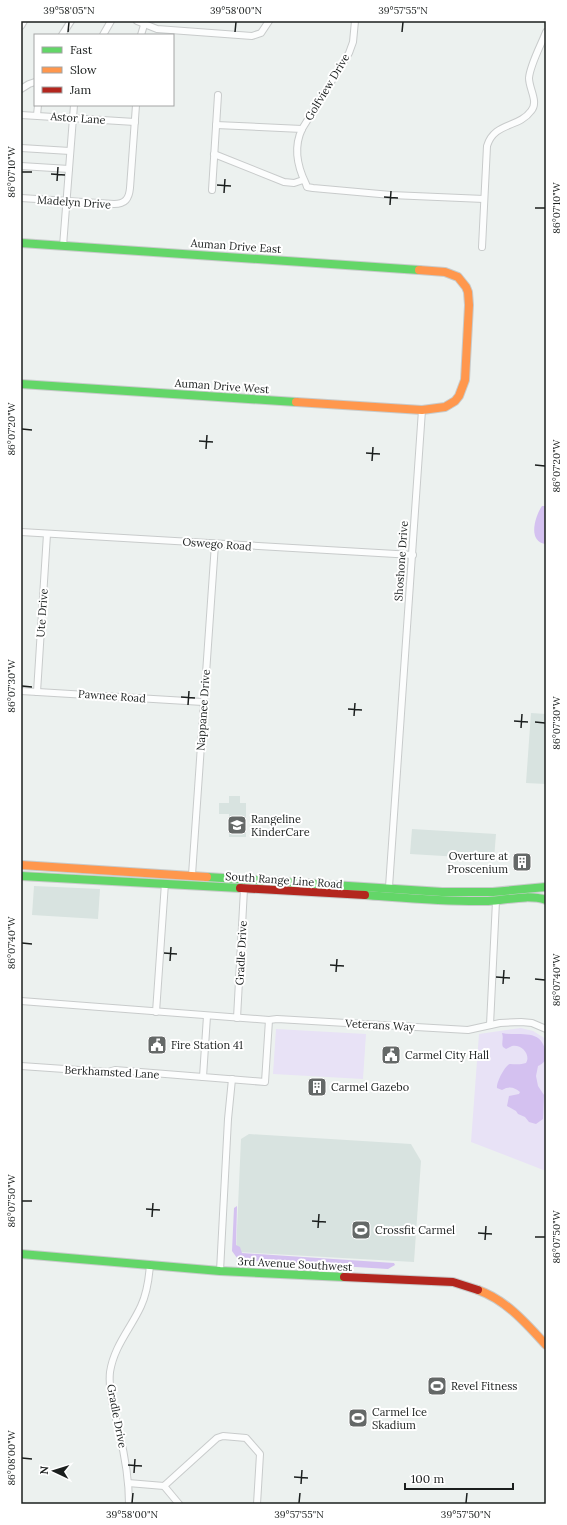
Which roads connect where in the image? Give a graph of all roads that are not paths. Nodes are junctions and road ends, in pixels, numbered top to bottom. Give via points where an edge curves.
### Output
1 (24, 21) edge
2 (71, 21) edge
3 (111, 21) edge
4 (137, 21) edge
5 (269, 21) edge
6 (355, 21) edge
7 (144, 25) junction
8 (21, 26) edge
9 (546, 32) edge
10 (63, 34) edge
11 (104, 34) edge
12 (141, 34) edge
13 (34, 82) edge
14 (21, 89) edge
15 (218, 95) dead end
16 (38, 106) edge
17 (74, 106) edge
18 (136, 106) edge
19 (21, 114) edge
20 (37, 115) junction
21 (73, 118) junction
22 (135, 122) junction
23 (216, 125) junction
24 (302, 129) junction
25 (21, 148) edge
26 (70, 151) junction
27 (214, 154) junction
28 (21, 166) edge
29 (69, 169) junction
30 (303, 180) junction
31 (212, 190) dead end
32 (21, 198) edge
33 (484, 199) junction
34 (67, 201) junction
35 (21, 243) edge
36 (63, 246) junction
37 (482, 247) dead end
38 (21, 384) edge
39 (422, 410) junction
40 (21, 532) edge
41 (47, 534) junction
42 (214, 544) junction
43 (412, 556) junction
44 (21, 691) edge
45 (37, 692) junction
46 (203, 702) junction
47 (21, 864) edge
48 (192, 875) junction
49 (21, 878) edge
50 (165, 883) junction
51 (546, 887) edge
52 (389, 888) junction
53 (244, 889) junction
54 (546, 900) edge
55 (496, 901) junction
56 (21, 1001) edge
57 (156, 1012) junction
58 (207, 1016) junction
59 (237, 1018) junction
60 (269, 1020) junction
61 (490, 1025) junction
62 (546, 1029) edge
63 (21, 1066) edge
64 (203, 1078) junction
65 (232, 1079) junction
66 (21, 1254) edge
67 (150, 1264) junction
68 (220, 1271) junction
69 (546, 1345) edge
70 (128, 1483) junction
71 (164, 1486) junction
72 (129, 1504) edge
73 (179, 1504) edge
74 (257, 1504) edge

1 - 8 street
2 - 10 street
3 - 11 street
4 - 7 street
5 - 7 street via 261,34 252,36 157,29
6 - 24 street, Golfview Drive via 349,53
7 - 12 street
9 - 33 street via 530,71 534,108 524,118 499,130 490,138 487,146
13 - 14 street
15 - 23 street
16 - 20 street
17 - 21 street
18 - 22 street
19 - 20 street, Astor Lane
20 - 21 street, Astor Lane
21 - 22 street, Astor Lane
21 - 26 street
22 - 34 street, Madelyn Drive via 130,188 126,201 117,204
23 - 24 street, Golfview Drive
23 - 27 street
24 - 30 street, Golfview Drive via 296,150
25 - 26 street
26 - 29 street
27 - 30 street via 284,182 294,184
27 - 31 street
28 - 29 street
29 - 34 street
30 - 33 street via 307,187 313,188
32 - 34 street, Madelyn Drive
33 - 37 street
34 - 36 street
35 - 36 street, Auman Drive East
36 - 39 street, Auman Drive East via 429,270 454,275 462,281 468,292 465,380 460,394 453,403 441,409
38 - 39 street, Auman Drive West
39 - 43 street, Shoshone Drive
40 - 41 street, Oswego Road
41 - 42 street, Oswego Road
41 - 45 street, Ute Drive
42 - 43 street, Oswego Road
42 - 46 street, Nappanee Drive
43 - 52 street, Shoshone Drive
44 - 45 street, Pawnee Road
45 - 46 street, Pawnee Road
46 - 48 street, Nappanee Drive
47 - 48 street, South Range Line Road
48 - 52 street, South Range Line Road
49 - 50 street, South Range Line Road
50 - 53 street, South Range Line Road
50 - 57 street
51 - 52 street, South Range Line Road via 471,893
53 - 55 street, South Range Line Road via 457,902
53 - 59 street, Gradle Drive
54 - 55 street, South Range Line Road via 537,897
55 - 61 street
56 - 57 street
57 - 58 street
58 - 59 street, Veterans Way
58 - 64 street
59 - 60 street, Veterans Way
60 - 61 street, Veterans Way via 468,1030
60 - 65 street, Berkhamsted Lane via 265,1082
61 - 62 street, Veterans Way via 521,1022 532,1023
63 - 64 street, Berkhamsted Lane via 108,1072 115,1070
64 - 65 street, Berkhamsted Lane
65 - 68 street
66 - 67 street, 3rd Avenue Southwest
67 - 68 street, 3rd Avenue Southwest
67 - 70 street, Gradle Drive via 144,1298 117,1348 110,1371 109,1384 125,1456
68 - 69 street, 3rd Avenue Southwest via 460,1284 491,1295 514,1311
70 - 71 street
70 - 72 street, Gradle Drive
71 - 73 street
71 - 74 street via 217,1438 246,1438 260,1454

